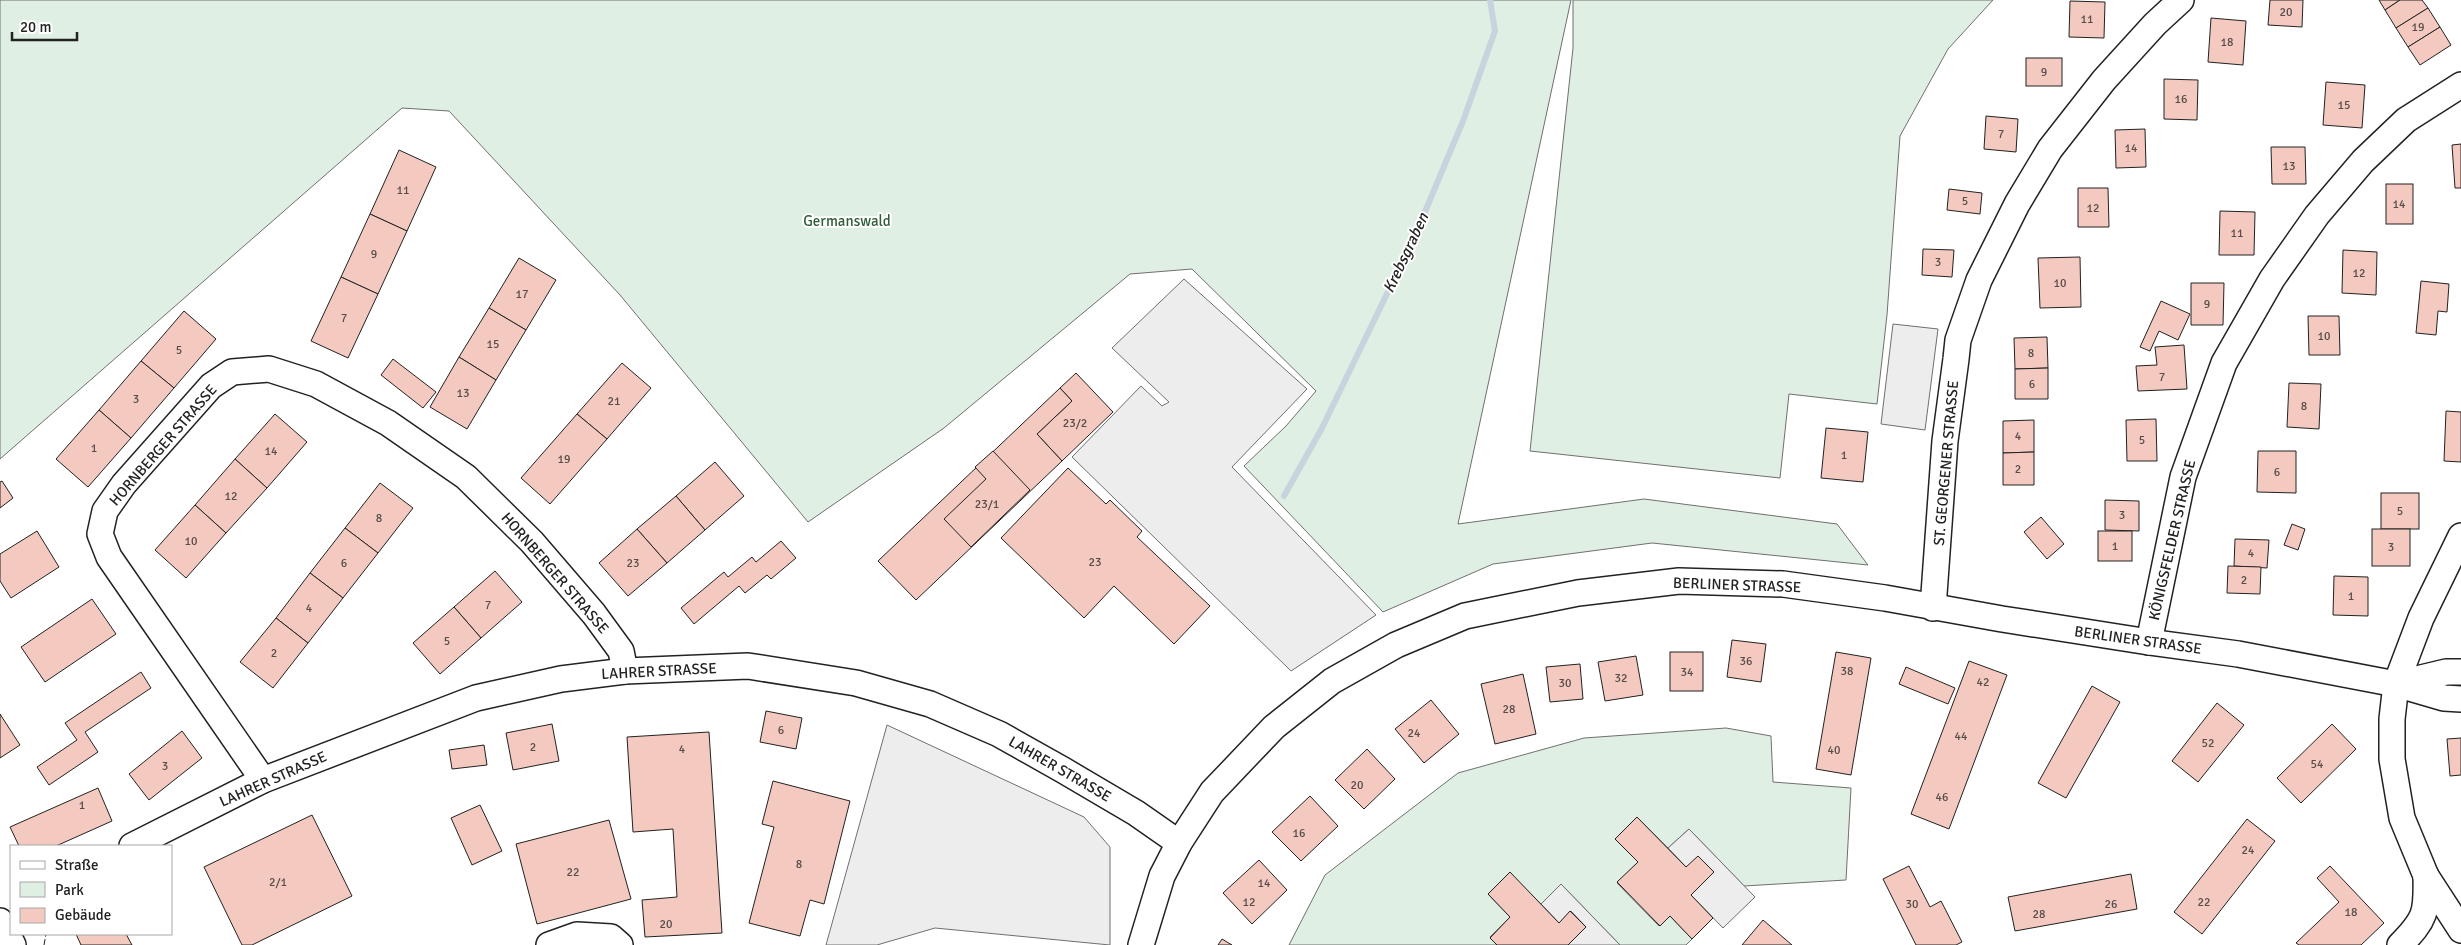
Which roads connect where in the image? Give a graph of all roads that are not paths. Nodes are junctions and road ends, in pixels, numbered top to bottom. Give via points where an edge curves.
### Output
1 (2181, 0) edge
2 (2461, 85) edge
3 (2461, 536) edge
4 (1933, 608) junction
5 (2149, 642) junction
6 (625, 671) junction
7 (2461, 672) edge
8 (2396, 684) junction
9 (2461, 699) edge
10 (263, 780) junction
11 (1179, 843) junction
12 (134, 845) edge
13 (2426, 876) junction
14 (0, 921) edge
15 (2461, 930) edge
16 (13, 945) edge
17 (549, 945) edge
18 (620, 945) edge
19 (1141, 945) edge
20 (2400, 945) edge

1 - 4 street, ST. GEORGENER STRASSE via 2104,80 2050,149 2017,204 1979,280 1958,340 1945,442
2 - 5 street, KÖNIGSFELDER STRASSE via 2406,120 2363,161 2317,215 2272,279 2224,363 2183,477
3 - 8 street via 2421,618
4 - 5 street, BERLINER STRASSE
4 - 11 street, BERLINER STRASSE via 1783,584 1679,581 1578,593 1465,616 1396,645 1332,681 1294,711 1274,727 1212,792
5 - 8 street, BERLINER STRASSE via 2238,654
6 - 10 street, LAHRER STRASSE via 561,679 476,698
6 - 10 street, HORNBERGER STRASSE via 621,651 594,614 532,542 466,477 388,423 316,384 269,369 232,372 211,386 124,484 105,511 100,534 108,557
6 - 11 street, LAHRER STRASSE via 748,666 856,683 930,704 999,734 1055,765
7 - 8 street, BERLINER STRASSE via 2446,672
8 - 9 street, BERLINER STRASSE via 2444,698
8 - 13 street via 2392,759 2402,818
10 - 12 street, LAHRER STRASSE
11 - 19 street, BERLINER STRASSE via 1162,876
13 - 15 street
13 - 20 street via 2424,918
14 - 16 street
17 - 18 street via 577,935 611,936

